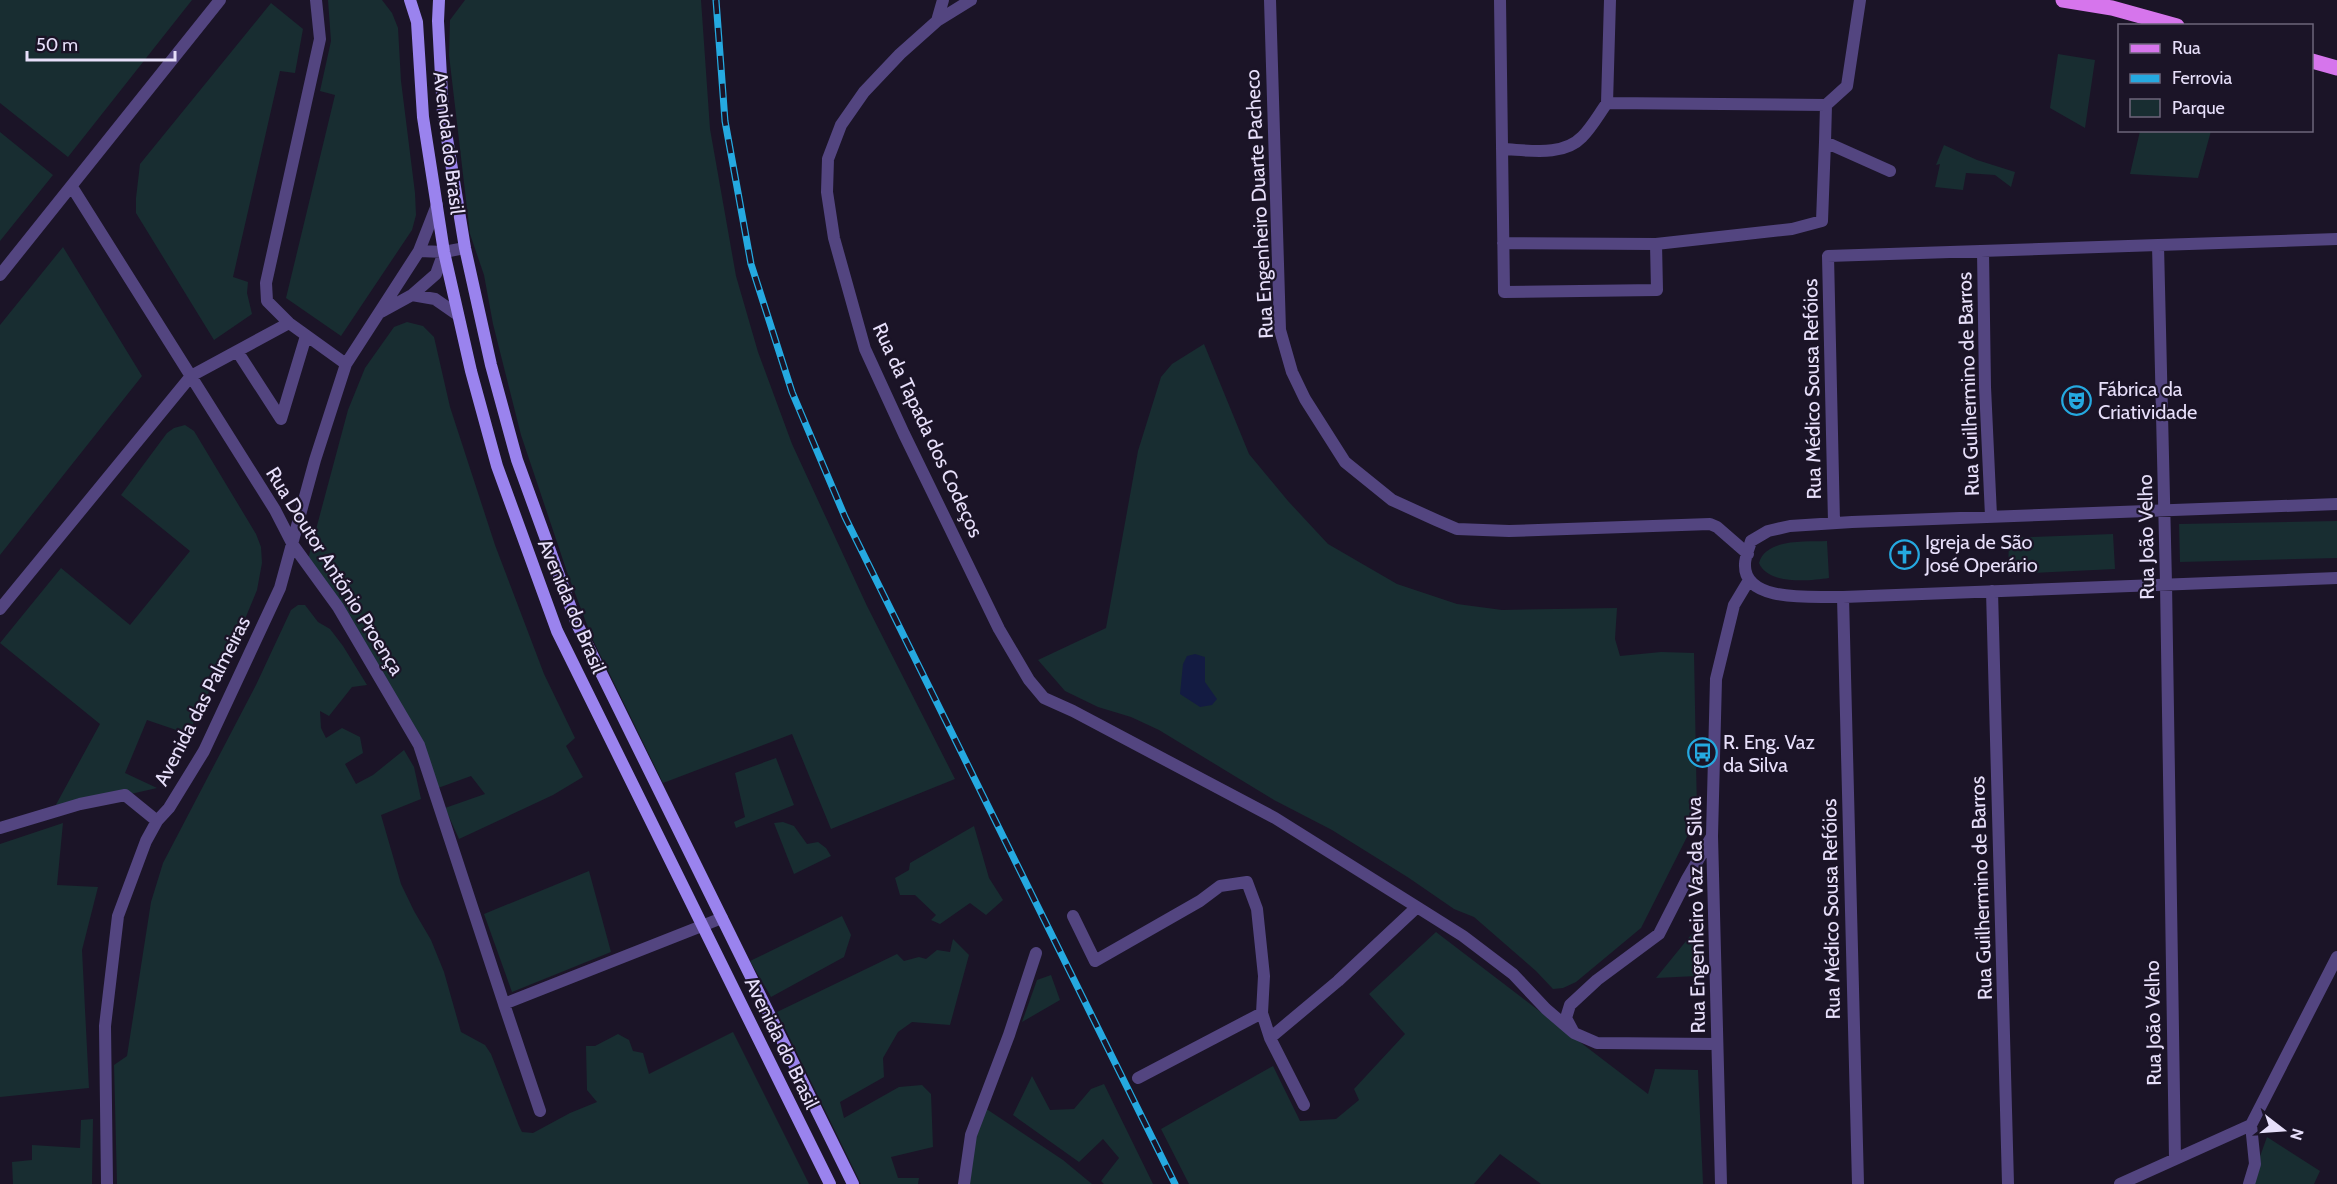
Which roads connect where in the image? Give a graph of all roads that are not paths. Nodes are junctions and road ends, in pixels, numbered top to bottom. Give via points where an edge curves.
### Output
1 (220, 0) edge
2 (316, 0) edge
3 (410, 0) edge
4 (439, 0) edge
5 (943, 0) edge
6 (971, 0) edge
7 (1270, 0) edge
8 (1500, 0) edge
9 (1610, 0) edge
10 (1860, 0) edge
11 (2063, 0) edge
12 (937, 21) junction
13 (2170, 24) edge
14 (2313, 61) edge
15 (2337, 68) edge
16 (1607, 103) junction
17 (1826, 105) junction
18 (1825, 142) junction
19 (1502, 149) junction
20 (1890, 171) dead end
21 (72, 187) junction
22 (437, 205) junction
23 (2337, 239) edge
24 (1503, 243) junction
25 (1656, 244) junction
26 (2158, 245) junction
27 (465, 248) junction
28 (1983, 250) junction
29 (419, 251) junction
30 (444, 252) junction
31 (0, 275) edge
32 (412, 295) junction
33 (377, 314) junction
34 (459, 315) junction
35 (289, 323) junction
36 (306, 336) junction
37 (237, 351) junction
38 (346, 364) junction
39 (191, 376) junction
40 (2337, 504) edge
41 (2165, 510) junction
42 (1991, 516) junction
43 (1834, 522) junction
44 (293, 545) junction
45 (1748, 554) junction
46 (2337, 578) edge
47 (1749, 579) junction
48 (2166, 584) junction
49 (1992, 591) junction
50 (1843, 597) junction
51 (0, 609) edge
52 (157, 821) junction
53 (0, 828) edge
54 (1712, 836) junction
55 (1417, 907) junction
56 (1073, 916) dead end
57 (722, 918) junction
58 (702, 926) junction
59 (1036, 953) dead end
60 (2337, 957) edge
61 (504, 1004) junction
62 (1262, 1013) junction
63 (1574, 1033) junction
64 (1270, 1038) junction
65 (1716, 1044) junction
66 (1138, 1077) dead end
67 (1304, 1105) dead end
68 (540, 1111) dead end
69 (2251, 1125) junction
70 (2175, 1160) junction
71 (107, 1184) edge
72 (830, 1184) edge
73 (853, 1184) edge
74 (964, 1184) edge
75 (1721, 1184) edge
76 (1858, 1184) edge
77 (2008, 1184) edge
78 (2120, 1184) edge
79 (2249, 1184) edge

1 - 21 street
2 - 35 street via 320,39 266,283 267,301
3 - 22 main road, Avenida do Brasil via 417,22 423,117
4 - 27 main road, Avenida do Brasil via 443,114
5 - 12 street
6 - 12 street, Rua da Tapada dos Codeços
7 - 45 street, Rua Engenheiro Duarte Pacheco via 1280,330 1292,372 1305,399 1345,462 1392,500 1457,529 1509,531 1710,524
8 - 19 street
9 - 16 street
10 - 17 street via 1847,86
11 - 13 main road
12 - 55 street, Rua da Tapada dos Codeços via 871,84 841,125 828,159 827,192 834,238 865,349 999,629 1044,698 1275,818
14 - 15 main road
16 - 17 street
16 - 19 street via 1582,138 1567,148
17 - 18 street
18 - 20 street
18 - 25 street via 1821,221 1792,229
19 - 24 street
21 - 31 street
21 - 39 street, Rua Doutor António Proença
22 - 29 street, Avenida das Palmeiras
22 - 30 main road, Avenida do Brasil
23 - 26 street
24 - 25 street
24 - 25 street via 1504,292 1657,290
26 - 28 street
26 - 41 street, Rua João Velho
27 - 30 street
27 - 57 main road, Avenida do Brasil via 517,460 576,622
28 - 42 street, Rua Guilhermino de Barros
28 - 43 street, Rua Médico Sousa Refóios via 1828,256
29 - 30 street
29 - 33 street, Avenida das Palmeiras
30 - 32 street, Avenida das Palmeiras via 436,274
30 - 34 main road, Avenida do Brasil
32 - 33 street, Avenida das Palmeiras
32 - 34 street via 435,299
33 - 38 street, Avenida das Palmeiras
34 - 58 main road, Avenida do Brasil via 497,466 557,631
35 - 36 street
35 - 37 street
36 - 37 street via 281,419
36 - 38 street
37 - 39 street
38 - 44 street, Avenida das Palmeiras
39 - 44 street, Rua Doutor António Proença
39 - 51 street
40 - 41 street
41 - 42 street
41 - 48 street, Rua João Velho
42 - 43 street
43 - 45 street via 1768,531 1751,542
44 - 52 street, Avenida das Palmeiras via 280,588 204,751 170,808
44 - 61 street, Rua Doutor António Proença via 338,607 419,745
45 - 47 street via 1745,563
46 - 48 street
47 - 50 street via 1759,590 1778,595
47 - 54 street, Rua Engenheiro Vaz da Silva via 1734,605 1716,679
48 - 49 street
48 - 70 street, Rua João Velho
49 - 50 street
49 - 77 street, Rua Guilhermino de Barros
50 - 76 street, Rua Médico Sousa Refóios
52 - 53 street via 125,795
52 - 71 street, Avenida das Palmeiras via 118,916 105,1026
54 - 63 street via 1659,934 1570,1005 1566,1018
54 - 65 street, Rua Engenheiro Vaz da Silva
55 - 63 street via 1513,974
55 - 64 street
56 - 62 street via 1095,961 1220,886 1247,882 1260,930
57 - 58 street
57 - 73 main road, Avenida do Brasil
58 - 61 street
58 - 72 main road, Avenida do Brasil
59 - 74 street via 971,1135
60 - 69 street
61 - 68 street, Rua Doutor António Proença
62 - 64 street
62 - 66 street
63 - 65 street via 1597,1043
64 - 67 street
65 - 75 street, Rua Engenheiro Vaz da Silva
69 - 70 street
69 - 79 street via 2254,1164
70 - 78 street

